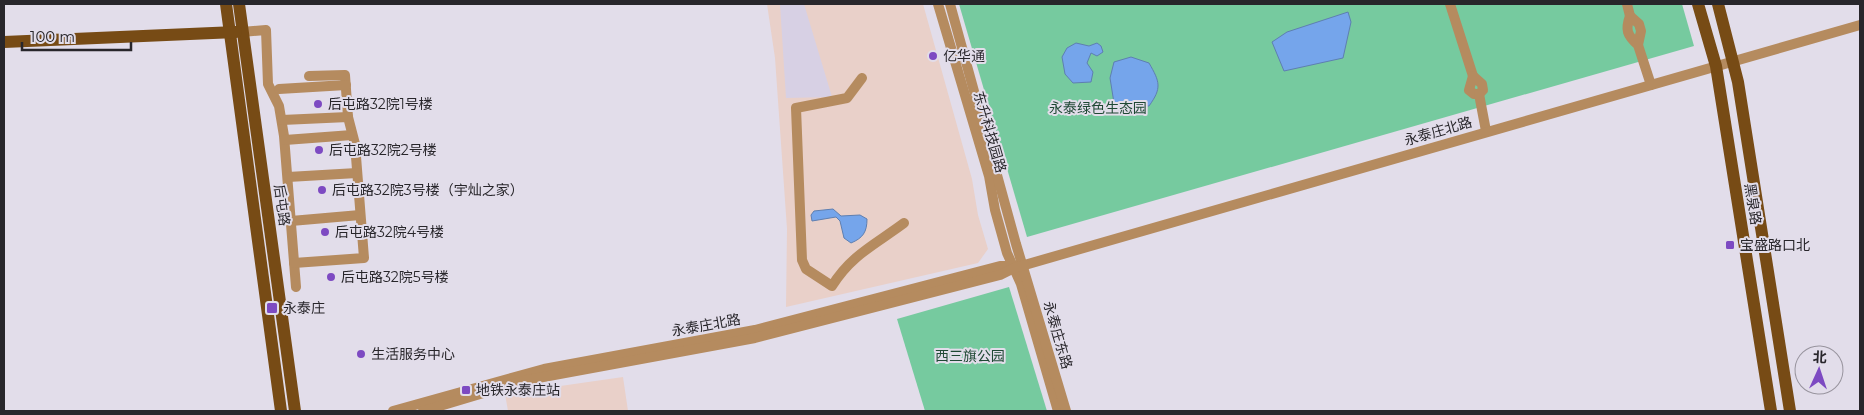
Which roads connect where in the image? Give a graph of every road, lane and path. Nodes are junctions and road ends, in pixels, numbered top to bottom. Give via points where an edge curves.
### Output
1 (226, 4) edge
2 (239, 4) edge
3 (938, 4) edge
4 (950, 4) edge
5 (1450, 4) edge
6 (1626, 4) edge
7 (1698, 4) edge
8 (1718, 4) edge
9 (1860, 25) edge
10 (236, 32) junction
11 (4, 42) edge
12 (1733, 61) junction
13 (1716, 66) junction
14 (309, 76) dead end
15 (862, 78) dead end
16 (346, 85) junction
17 (1651, 85) junction
18 (279, 88) dead end
19 (348, 117) junction
20 (282, 120) junction
21 (1486, 131) junction
22 (352, 135) junction
23 (285, 140) junction
24 (357, 172) junction
25 (288, 177) junction
26 (360, 215) junction
27 (291, 221) junction
28 (904, 223) dead end
29 (294, 263) junction
30 (1017, 267) junction
31 (296, 288) dead end
32 (281, 411) edge
33 (296, 411) edge
34 (393, 411) edge
35 (423, 411) edge
36 (1058, 411) edge
37 (1066, 411) edge
38 (1771, 411) edge
39 (1790, 411) edge

1 - 10 main road, 后屯路
2 - 10 main road, 后屯路
3 - 30 street, 东升科技园路 via 989,176 995,210
4 - 30 street, 东升科技园路
5 - 21 street via 1473,76 1482,84 1483,90 1479,94
6 - 17 street via 1630,16 1639,24 1638,45
7 - 13 main road, 黑泉路
8 - 12 main road, 黑泉路
9 - 12 street, 永泰庄北路
10 - 11 main road
10 - 20 street via 266,30 268,84 280,106
10 - 32 main road, 后屯路
10 - 33 main road, 后屯路
12 - 13 street, 永泰庄北路
12 - 39 main road, 黑泉路
13 - 17 street, 永泰庄北路
13 - 38 main road, 黑泉路
14 - 16 street via 345,74
15 - 28 street via 847,98 796,108 802,260 806,270 832,286 843,269 868,246
16 - 18 street
16 - 19 street
17 - 21 street, 永泰庄北路
19 - 20 street
19 - 22 street
20 - 23 street
21 - 30 street, 永泰庄北路
22 - 23 street
22 - 24 street
23 - 25 street
24 - 25 street
24 - 26 street
25 - 27 street
26 - 27 street
26 - 29 street via 364,258
27 - 29 street
29 - 31 street
30 - 34 street, 永泰庄北路 via 1000,266 755,330 544,369
30 - 35 street, 永泰庄北路 via 1000,275 755,338 527,380
30 - 36 street, 永泰庄东路
30 - 37 street, 永泰庄东路

